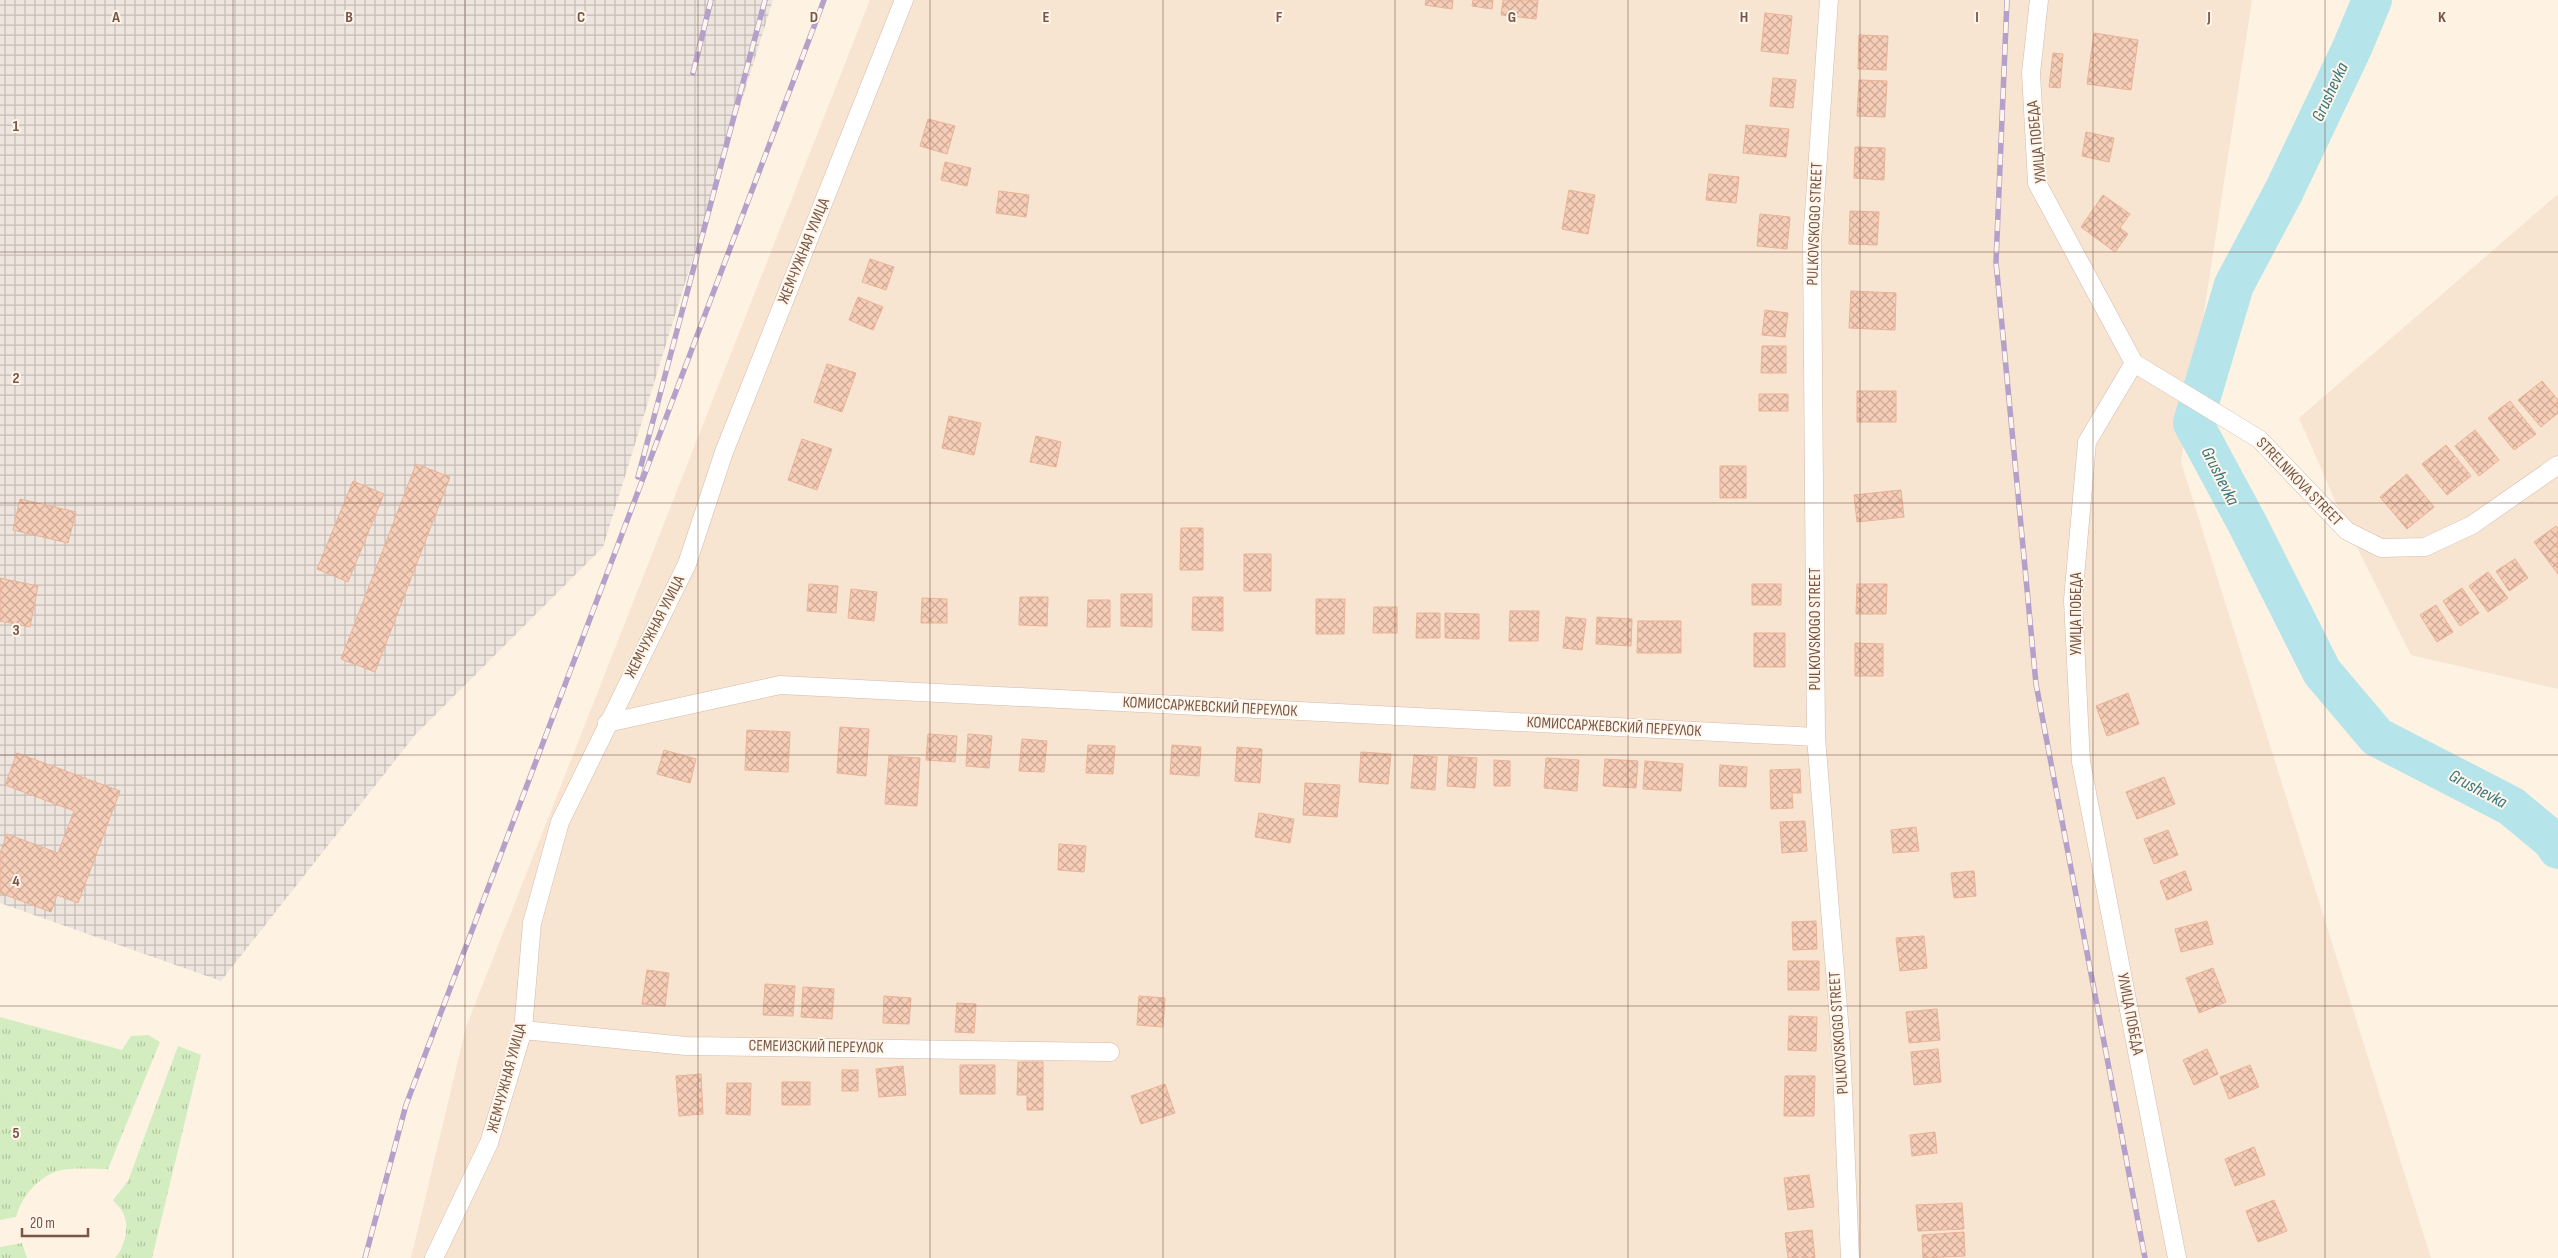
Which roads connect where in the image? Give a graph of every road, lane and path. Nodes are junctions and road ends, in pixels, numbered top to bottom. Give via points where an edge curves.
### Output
1 (904, 0) edge
2 (1829, 0) edge
3 (2039, 0) edge
4 (2134, 363) junction
5 (2558, 465) edge
6 (607, 722) junction
7 (1816, 737) junction
8 (523, 1030) junction
9 (1110, 1052) dead end
10 (434, 1258) edge
11 (1850, 1258) edge
12 (2177, 1258) edge

1 - 6 street, ЖЕМЧУЖНАЯ УЛИЦА via 724,452 687,564
2 - 7 street, PULKOVSKOGO STREET via 1812,242
3 - 4 street, УЛИЦА ПОБЕДА via 2031,73 2037,183
4 - 5 street, STRELNIKOVA STREET via 2258,438 2347,531 2381,548 2425,547 2472,525
4 - 12 street, УЛИЦА ПОБЕДА via 2087,442 2073,609 2081,762
6 - 7 street, КОМИССАРЖЕВСКИЙ ПЕРЕУЛОК via 780,685
6 - 8 street, ЖЕМЧУЖНАЯ УЛИЦА via 560,822 532,923
7 - 11 street, PULKOVSKOGO STREET via 1841,1045
8 - 9 street, СЕМЕИЗСКИЙ ПЕРЕУЛОК via 686,1046
8 - 10 street, ЖЕМЧУЖНАЯ УЛИЦА via 489,1143

